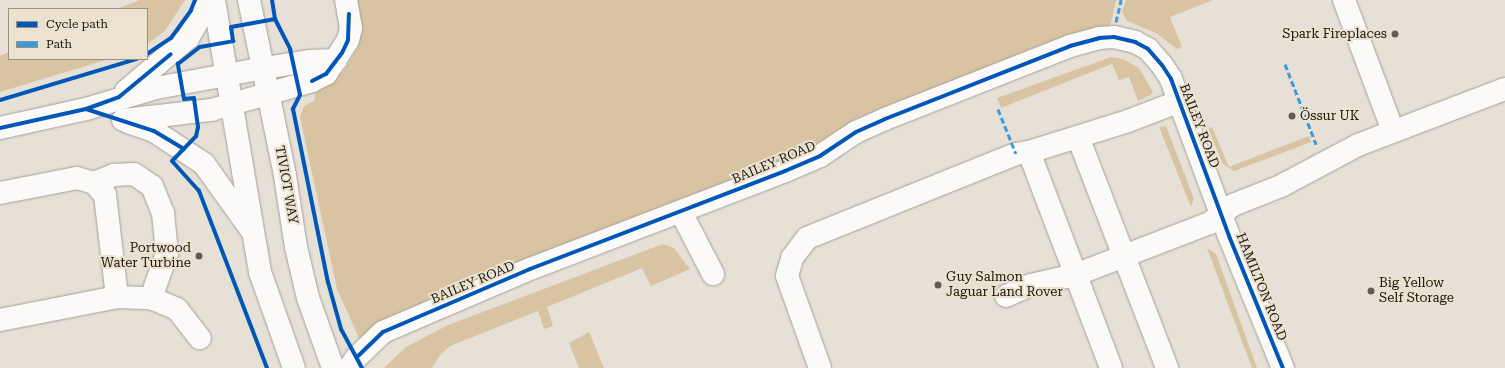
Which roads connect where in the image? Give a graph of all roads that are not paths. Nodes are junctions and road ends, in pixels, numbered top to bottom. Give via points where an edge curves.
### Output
1 (210, 0) edge
2 (214, 0) edge
3 (249, 0) edge
4 (346, 0) edge
5 (1344, 0) edge
6 (336, 60) junction
7 (264, 68) junction
8 (225, 74) junction
9 (1505, 88) edge
10 (269, 94) junction
11 (119, 97) junction
12 (1180, 101) junction
13 (230, 104) junction
14 (86, 109) junction
15 (123, 120) junction
16 (0, 128) edge
17 (1393, 131) junction
18 (1078, 137) junction
19 (1029, 152) junction
20 (94, 183) junction
21 (0, 193) edge
22 (681, 212) junction
23 (1222, 214) junction
24 (252, 231) junction
25 (1124, 257) junction
26 (713, 274) dead end
27 (1075, 275) junction
28 (1006, 296) dead end
29 (117, 298) junction
30 (151, 298) junction
31 (0, 320) edge
32 (200, 338) dead end
33 (294, 368) edge
34 (333, 368) edge
35 (349, 368) edge
36 (820, 368) edge
37 (1111, 368) edge
38 (1167, 368) edge
39 (1283, 368) edge

1 - 11 street via 188,38
2 - 8 street
3 - 7 street, TIVIOT WAY
4 - 6 street via 350,28 348,40
5 - 17 street
6 - 7 street
6 - 10 street via 326,74
7 - 8 street
7 - 10 street, TIVIOT WAY
8 - 11 street
8 - 13 street
9 - 17 street
10 - 13 street
10 - 34 street, TIVIOT WAY via 308,298
11 - 14 street
12 - 18 street
12 - 22 street, BAILEY ROAD via 1162,65 1148,49 1123,38 1099,38 1070,46 885,119 856,132 820,156
12 - 23 street, BAILEY ROAD
13 - 15 street via 211,110
13 - 24 street
14 - 15 street
14 - 16 street
15 - 24 street via 154,131 204,164
17 - 23 street via 1358,145 1281,186 1234,205
18 - 19 street
18 - 25 street
19 - 27 street
19 - 36 street via 1016,154 835,226 807,238 798,247 787,276
20 - 21 street via 77,178
20 - 29 street via 105,195
20 - 30 street via 114,175 134,174 152,186 163,213 167,253
22 - 26 street
22 - 35 street, BAILEY ROAD via 530,269 383,332
23 - 25 street via 1210,223
23 - 39 street, HAMILTON ROAD
24 - 33 street via 260,272
25 - 27 street
25 - 38 street
27 - 28 street via 1031,286
27 - 37 street
29 - 30 street
29 - 31 street
30 - 32 street via 177,309

